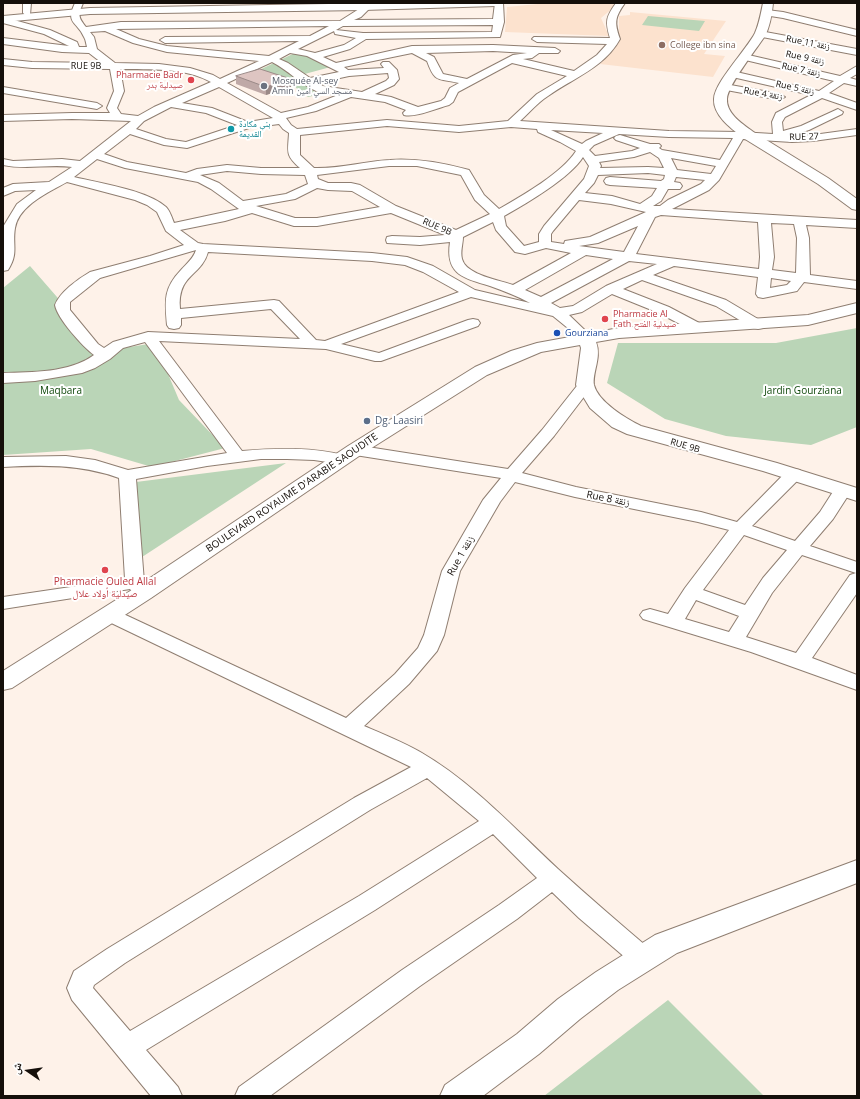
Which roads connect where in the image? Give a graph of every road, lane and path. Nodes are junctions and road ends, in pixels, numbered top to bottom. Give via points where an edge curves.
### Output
1 (350, 3) edge
2 (497, 3) edge
3 (621, 3) edge
4 (360, 5) edge
5 (27, 8) edge
6 (77, 8) edge
7 (767, 8) edge
8 (205, 10) junction
9 (3, 16) edge
10 (3, 20) edge
11 (499, 22) junction
12 (343, 23) junction
13 (202, 24) junction
14 (106, 28) junction
15 (84, 30) junction
16 (327, 30) junction
17 (857, 33) edge
18 (760, 34) junction
19 (363, 36) junction
20 (381, 36) junction
21 (500, 37) junction
22 (312, 38) junction
23 (528, 39) dead end
24 (3, 41) edge
25 (136, 41) junction
26 (614, 41) junction
27 (91, 46) junction
28 (73, 47) junction
29 (493, 48) junction
30 (468, 49) junction
31 (289, 50) junction
32 (413, 50) junction
33 (538, 50) junction
34 (555, 51) dead end
35 (752, 51) junction
36 (857, 52) edge
37 (313, 56) junction
38 (374, 58) junction
39 (272, 59) junction
40 (512, 59) junction
41 (3, 62) edge
42 (32, 65) junction
43 (110, 65) junction
44 (334, 66) junction
45 (842, 66) dead end
46 (857, 69) edge
47 (392, 70) junction
48 (349, 73) junction
49 (10, 74) dead end
50 (577, 75) junction
51 (730, 78) junction
52 (844, 79) junction
53 (308, 82) junction
54 (468, 82) junction
55 (220, 83) junction
56 (857, 83) edge
57 (830, 88) junction
58 (3, 90) edge
59 (350, 94) junction
60 (852, 94) dead end
61 (364, 96) junction
62 (46, 98) junction
63 (18, 104) dead end
64 (171, 104) junction
65 (813, 105) junction
66 (857, 107) edge
67 (4, 111) edge
68 (115, 112) junction
69 (418, 112) junction
70 (283, 117) junction
71 (851, 117) dead end
72 (140, 119) junction
73 (511, 124) junction
74 (247, 125) junction
75 (542, 126) junction
76 (128, 130) junction
77 (620, 130) junction
78 (294, 132) junction
79 (857, 132) edge
80 (669, 134) junction
81 (700, 134) junction
82 (608, 135) junction
83 (745, 135) junction
84 (780, 136) junction
85 (582, 150) junction
86 (657, 151) junction
87 (96, 155) junction
88 (683, 157) junction
89 (3, 162) edge
90 (723, 164) junction
91 (82, 165) junction
92 (310, 171) junction
93 (592, 171) junction
94 (672, 172) junction
95 (188, 176) junction
96 (65, 178) junction
97 (715, 178) junction
98 (315, 184) junction
99 (665, 184) junction
100 (50, 186) junction
101 (700, 189) junction
102 (3, 192) edge
103 (575, 196) junction
104 (241, 204) junction
105 (857, 206) edge
106 (392, 209) junction
107 (252, 210) junction
108 (651, 212) junction
109 (498, 215) junction
110 (764, 218) junction
111 (798, 220) junction
112 (857, 224) edge
113 (170, 228) junction
114 (456, 236) junction
115 (392, 240) dead end
116 (548, 245) junction
117 (198, 247) junction
118 (584, 251) junction
119 (628, 256) junction
120 (672, 262) junction
121 (3, 267) edge
122 (766, 273) junction
123 (640, 275) junction
124 (802, 277) junction
125 (857, 285) edge
126 (611, 289) junction
127 (515, 290) junction
128 (470, 293) junction
129 (542, 302) junction
130 (857, 308) edge
131 (558, 313) junction
132 (174, 314) junction
133 (832, 314) junction
134 (857, 314) edge
135 (473, 322) dead end
136 (758, 325) junction
137 (698, 328) junction
138 (148, 336) junction
139 (174, 337) junction
140 (586, 338) junction
141 (319, 344) junction
142 (105, 356) junction
143 (3, 378) edge
144 (585, 385) junction
145 (348, 454) junction
146 (238, 457) junction
147 (3, 462) edge
148 (794, 474) junction
149 (127, 475) junction
150 (513, 475) junction
151 (850, 493) edge
152 (740, 528) junction
153 (798, 549) junction
154 (857, 568) edge
155 (857, 579) edge
156 (139, 588) junction
157 (692, 592) junction
158 (3, 603) edge
159 (750, 613) junction
160 (110, 615) junction
161 (650, 615) dead end
162 (673, 622) junction
163 (735, 639) junction
164 (800, 661) junction
165 (3, 682) edge
166 (857, 683) edge
167 (348, 728) junction
168 (428, 767) junction
169 (495, 822) junction
170 (857, 871) edge
171 (554, 878) junction
172 (643, 958) junction
173 (127, 1047) junction
174 (168, 1096) edge
175 (249, 1096) edge
176 (457, 1096) edge

1 - 6 main road
2 - 4 main road
2 - 11 street
3 - 26 street via 612,15 612,29 616,37
4 - 8 main road
4 - 12 street via 364,9 362,12
5 - 6 main road
5 - 9 main road
6 - 8 main road
6 - 10 main road
6 - 15 street via 76,22
7 - 17 street via 783,15
7 - 18 main road
8 - 13 street
10 - 28 street via 47,32
11 - 12 street
11 - 21 street
12 - 13 street
12 - 16 street
13 - 14 street via 121,25
14 - 15 street
14 - 25 street
15 - 27 street
16 - 19 street
16 - 22 street
18 - 35 main road
18 - 36 street, Rue 11 زنقة
19 - 20 street
19 - 37 street via 344,48
20 - 21 street
20 - 32 street
21 - 29 street
22 - 25 street
22 - 31 street
23 - 26 street
24 - 28 street
25 - 39 street via 188,52
26 - 50 street via 596,61
27 - 28 street
27 - 43 street
29 - 30 street
29 - 33 street
30 - 32 street
30 - 40 street via 472,52
31 - 37 street
31 - 39 street
32 - 38 street
32 - 54 street via 431,60 440,76
33 - 34 street
33 - 40 street via 529,56
35 - 51 main road
35 - 52 street, Rue 7 زنقة
37 - 44 street
38 - 44 street
38 - 47 street
39 - 53 street
39 - 55 street
40 - 50 street
40 - 54 street
41 - 42 street, RUE 9B
42 - 43 street, RUE 9B
42 - 49 street
43 - 55 street, RUE 9B via 184,70
43 - 68 street via 115,68 119,91
44 - 48 street
45 - 46 street
46 - 52 street
47 - 48 street
47 - 61 street via 394,79 390,83
48 - 53 street
50 - 73 street via 544,93
51 - 57 street
51 - 65 street, Rue 4 زنقة
51 - 65 street, Rue 5 زنقة
51 - 83 main road via 720,98 723,111
52 - 56 street, Rue 7 زنقة
52 - 57 street
53 - 59 street via 320,89
54 - 69 street via 454,90 445,103
55 - 64 street
55 - 70 street, RUE 9B
57 - 60 street
57 - 65 street
58 - 62 street
59 - 61 street
59 - 70 street
61 - 69 street via 387,99
62 - 63 street
62 - 68 street
64 - 72 street
64 - 74 street via 208,110
65 - 66 street, Rue 5 زنقة
65 - 71 street
65 - 84 street via 805,128
65 - 84 street via 780,115 777,128
67 - 68 street via 80,115
68 - 72 street
69 - 70 street via 315,122
70 - 74 street
70 - 78 street, RUE 9B via 287,127
72 - 76 street
73 - 75 street, RUE 27
73 - 78 street, RUE 27 via 459,129 387,123
74 - 76 street via 187,145 164,142
75 - 77 street, RUE 27
75 - 85 street via 542,130
76 - 87 street
77 - 80 street, RUE 27
77 - 82 street
78 - 92 street via 294,154
79 - 84 street, RUE 27 via 813,138
80 - 81 street, RUE 27
80 - 86 street
81 - 83 street, RUE 27
81 - 88 street
82 - 85 street via 590,143
82 - 86 street via 634,141
83 - 84 street, RUE 27
83 - 90 street
83 - 105 main road via 823,181
85 - 93 street
85 - 109 street via 574,163 527,198
86 - 88 street
86 - 93 street via 634,154
86 - 94 street
87 - 91 street
87 - 95 street via 125,165
88 - 90 street
89 - 91 street via 62,162
90 - 97 street
91 - 96 street
92 - 95 street via 227,168 197,172
92 - 98 street
92 - 109 street via 322,172 400,163 454,169 465,172 479,197
93 - 94 street
93 - 99 street
93 - 103 street
94 - 97 street
94 - 99 street via 670,181
95 - 104 street via 208,182
96 - 100 street
96 - 113 street via 151,202 162,210
97 - 101 street
98 - 104 street via 308,191 287,198
98 - 106 street, RUE 9B via 350,187
99 - 101 street
99 - 108 street
100 - 102 street via 13,188
100 - 121 street via 21,207 14,217 9,228 9,254
101 - 108 street
103 - 108 street via 612,200
103 - 116 street via 545,234
104 - 107 street
106 - 107 street via 300,222
106 - 114 street, RUE 9B
107 - 113 street via 225,218
108 - 110 street
108 - 116 street via 586,243
108 - 119 street
109 - 114 street
109 - 116 street via 500,227 520,249
110 - 111 street
110 - 122 street
111 - 112 street
111 - 124 street via 803,238
113 - 117 street
114 - 115 street via 420,241
114 - 127 street, RUE 9B via 454,259 463,271 468,275
116 - 118 street
117 - 128 street via 407,261 428,269
117 - 132 street via 200,258 184,274 174,290
117 - 142 street via 95,275 64,300 63,311 93,347
118 - 119 street
118 - 127 street
119 - 120 street
119 - 129 street
120 - 122 street
120 - 123 street
122 - 124 street
122 - 124 street via 763,294 792,288
123 - 126 street
123 - 136 street via 721,304
124 - 125 street
126 - 131 street via 577,309
126 - 137 street via 664,310
127 - 129 street, RUE 9B
128 - 131 street
128 - 141 street
129 - 131 street, RUE 9B
130 - 133 main road, BOULEVARD ROYAUME D'ARABIE SAOUDITE
131 - 140 street, RUE 9B
132 - 139 street
132 - 141 street via 274,304
133 - 134 street
133 - 136 main road, BOULEVARD ROYAUME D'ARABIE SAOUDITE via 808,320
135 - 141 street via 381,357
136 - 137 main road, BOULEVARD ROYAUME D'ARABIE SAOUDITE
137 - 140 main road, BOULEVARD ROYAUME D'ARABIE SAOUDITE via 619,333
138 - 139 street
138 - 142 street via 118,346
138 - 146 street
139 - 141 street
140 - 144 main road via 590,348
140 - 145 main road, BOULEVARD ROYAUME D'ARABIE SAOUDITE via 537,348 481,371
142 - 143 street via 90,365 66,372
144 - 148 main road, RUE 9B via 591,396 611,417 630,428
144 - 150 street, Rue 1 زنقة
145 - 146 street, Rue 8 زنقة via 293,453
145 - 150 street, Rue 8 زنقة
145 - 156 main road, BOULEVARD ROYAUME D'ARABIE SAOUDITE
146 - 149 street, Rue 8 زنقة
147 - 149 street via 81,461
148 - 151 main road, RUE 9B
148 - 152 street
149 - 156 street
150 - 152 street, Rue 8 زنقة via 575,492 664,509
150 - 167 street, Rue 1 زنقة via 492,500 455,561 434,635 427,650 397,685
151 - 153 street via 834,504
152 - 153 street, Rue 8 زنقة
152 - 157 street
153 - 154 street, Rue 8 زنقة
153 - 159 street via 770,582
155 - 164 street
156 - 158 street
156 - 160 main road, BOULEVARD ROYAUME D'ARABIE SAOUDITE
157 - 159 street
157 - 162 street
159 - 163 street
160 - 165 main road, BOULEVARD ROYAUME D'ARABIE SAOUDITE
160 - 167 street
161 - 162 street
162 - 163 street
163 - 164 street
164 - 166 street
167 - 168 street
168 - 169 street
168 - 173 street via 362,804 83,979 81,992
169 - 171 street
169 - 173 street via 354,911
170 - 172 main road via 666,944
171 - 172 street
171 - 175 street
172 - 176 main road via 588,995 528,1044
173 - 174 street

